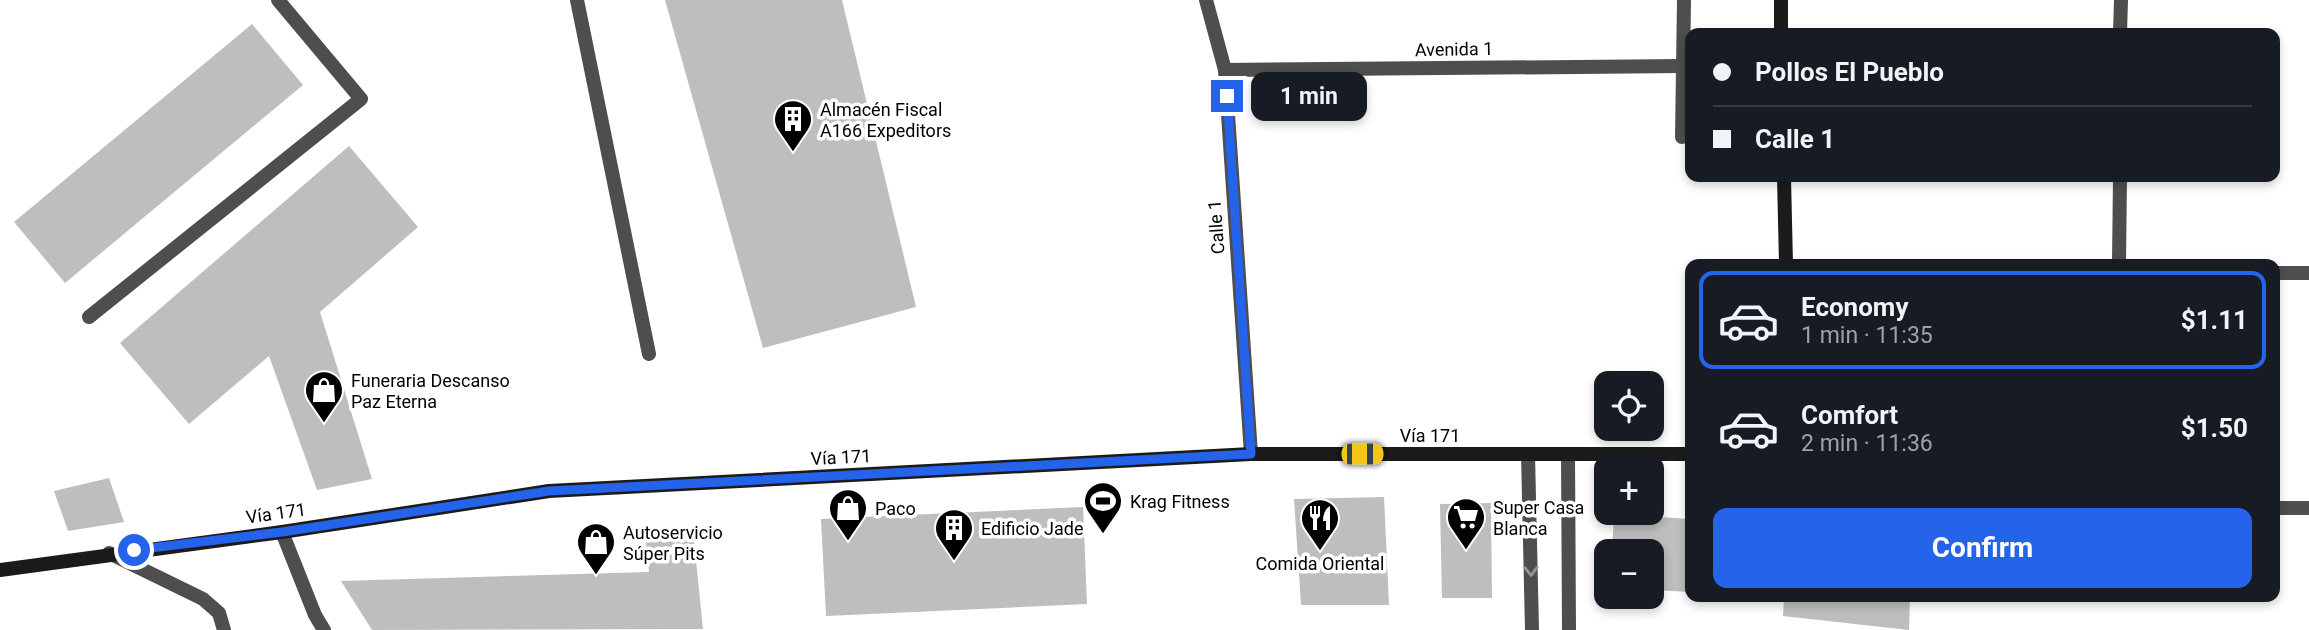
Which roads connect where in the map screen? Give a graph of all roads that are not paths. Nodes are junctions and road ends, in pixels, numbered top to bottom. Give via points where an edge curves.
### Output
1 (278, 0) edge
2 (577, 0) edge
3 (1206, 0) edge
4 (1684, 0) edge
5 (1781, 0) edge
6 (2121, 0) edge
7 (1781, 28) edge
8 (2120, 28) edge
9 (1683, 66) junction
10 (1225, 70) junction
11 (1682, 137) dead end
12 (1784, 182) edge
13 (2120, 182) edge
14 (1786, 259) edge
15 (2119, 259) edge
16 (2280, 273) edge
17 (2309, 273) edge
18 (89, 317) dead end
19 (649, 354) dead end
20 (1251, 454) junction
21 (1528, 454) junction
22 (1568, 454) junction
23 (1685, 454) edge
24 (2280, 508) edge
25 (2309, 508) edge
26 (282, 532) junction
27 (109, 553) junction
28 (0, 569) edge
29 (224, 630) edge
30 (324, 630) edge
31 (1532, 630) edge
32 (1569, 630) edge

1 - 18 street via 361,99
2 - 19 street
3 - 10 street, Calle 1
4 - 9 street
5 - 7 main road
6 - 8 street
9 - 10 street, Avenida 1
9 - 11 street
10 - 20 street, Calle 1
12 - 14 main road
13 - 15 street
16 - 17 street
20 - 21 main road, Vía 171
20 - 26 main road, Vía 171 via 549,491
21 - 22 main road, Vía 171
21 -> 31 street
22 - 23 main road, Vía 171
22 - 32 street
24 - 25 street
26 - 27 main road, Vía 171
26 - 30 street
27 - 28 main road, Vía 171
27 - 29 street via 203,599 219,613

